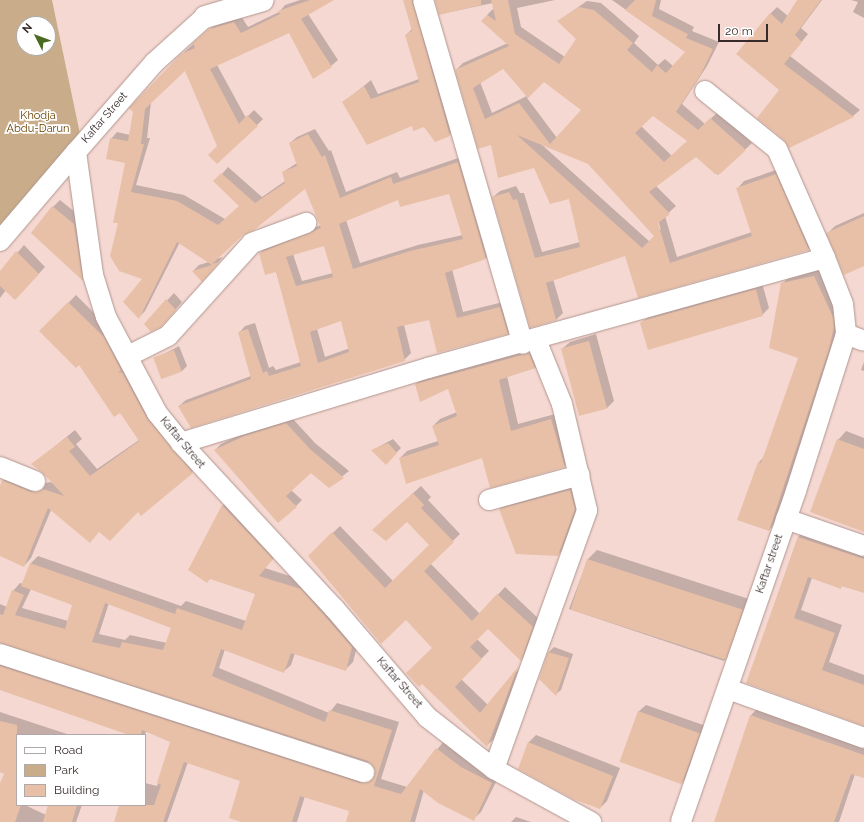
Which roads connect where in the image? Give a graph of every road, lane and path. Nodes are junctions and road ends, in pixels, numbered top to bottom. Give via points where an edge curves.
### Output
1 (263, 0) edge
2 (423, 0) edge
3 (208, 8) edge
4 (705, 91) dead end
5 (76, 152) junction
6 (306, 223) dead end
7 (0, 241) edge
8 (825, 258) junction
9 (855, 338) edge
10 (529, 342) junction
11 (128, 356) junction
12 (181, 443) junction
13 (0, 466) edge
14 (580, 475) junction
15 (36, 481) dead end
16 (489, 500) dead end
17 (786, 519) junction
18 (864, 546) edge
19 (0, 654) edge
20 (728, 689) junction
21 (864, 738) edge
22 (494, 769) junction
23 (364, 772) dead end
24 (590, 822) edge
25 (681, 822) edge

1 - 3 street, Kaftar Street
2 - 10 street
3 - 5 street, Kaftar Street via 154,63
4 - 8 street, Kaftar street via 777,148
5 - 7 street
5 - 11 street, Kaftar Street via 93,275 106,317
6 - 11 street via 252,243 168,336
8 - 9 street, Kaftar street
8 - 10 street
9 - 17 street, Kaftar street
10 - 12 street via 428,368
10 - 14 street via 562,404
11 - 12 street, Kaftar Street via 157,412
12 - 22 street, Kaftar Street via 334,608 428,717
13 - 15 street
14 - 16 street
14 - 22 street via 587,510
17 - 18 street
17 - 20 street, Kaftar street
19 - 23 street
20 - 21 street
20 - 25 street, Kaftar street
22 - 24 street, Kaftar Street

